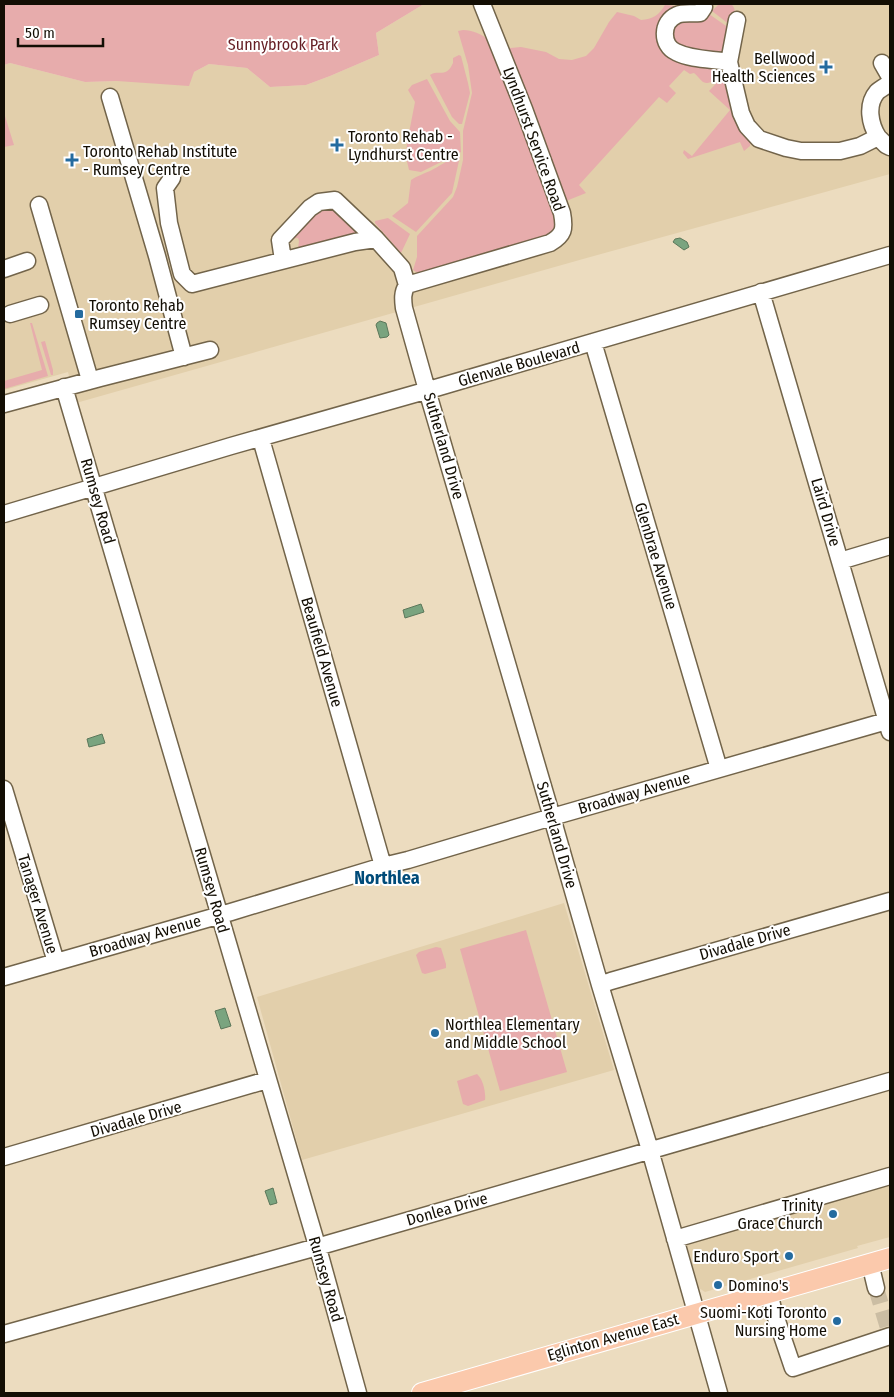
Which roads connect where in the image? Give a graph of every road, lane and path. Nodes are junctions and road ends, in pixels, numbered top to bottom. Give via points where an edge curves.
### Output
1 (482, 4) edge
2 (704, 7) dead end
3 (737, 20) dead end
4 (730, 62) junction
5 (890, 83) edge
6 (110, 97) dead end
7 (884, 142) edge
8 (172, 178) dead end
9 (39, 205) dead end
10 (376, 239) junction
11 (890, 255) edge
12 (283, 260) junction
13 (27, 262) dead end
14 (4, 269) edge
15 (406, 281) junction
16 (761, 292) junction
17 (40, 305) dead end
18 (10, 314) dead end
19 (592, 342) junction
20 (210, 350) dead end
21 (184, 356) junction
22 (90, 380) junction
23 (427, 390) junction
24 (66, 393) junction
25 (4, 404) edge
26 (261, 439) junction
27 (94, 487) junction
28 (4, 514) edge
29 (890, 546) edge
30 (840, 561) junction
31 (889, 724) edge
32 (719, 769) junction
33 (4, 789) edge
34 (552, 817) junction
35 (383, 866) junction
36 (890, 901) edge
37 (219, 916) junction
38 (56, 962) junction
39 (4, 977) edge
40 (600, 985) junction
41 (268, 1080) junction
42 (890, 1082) edge
43 (650, 1150) junction
44 (4, 1158) edge
45 (890, 1176) edge
46 (675, 1239) junction
47 (317, 1247) junction
48 (890, 1258) edge
49 (870, 1263) junction
50 (876, 1288) tunnel mouth
51 (769, 1292) junction
52 (696, 1313) junction
53 (4, 1334) edge
54 (889, 1334) edge
55 (358, 1393) edge
56 (422, 1393) edge
57 (719, 1393) edge

1 - 15 street, Lyndhurst Service Road via 562,213 564,230 550,243
2 - 4 street via 700,13 672,18 664,34 668,46 685,56
3 - 4 street
4 - 7 street via 741,113 747,126 760,139 801,151 840,151
5 - 7 street via 873,99 870,112 872,128
6 - 21 street
8 - 12 street via 165,188 169,223 182,274 192,284
9 - 22 street
10 - 12 street
10 - 12 street via 335,200 319,202 280,240
10 - 15 street via 402,268
11 - 16 street, Glenvale Boulevard
13 - 14 street
15 - 23 street, Sutherland Drive via 404,303
16 - 19 street, Glenvale Boulevard
16 - 30 street, Laird Drive
17 - 18 street
19 - 23 street, Glenvale Boulevard
19 - 32 street, Glenbrae Avenue
20 - 21 street
21 - 22 street
22 - 24 street
23 - 26 street, Glenvale Boulevard
23 - 34 street, Sutherland Drive
24 - 25 street
24 - 27 street, Rumsey Road
26 - 27 street, Glenvale Boulevard
26 - 35 street, Beaufield Avenue
27 - 28 street, Glenvale Boulevard
27 - 37 street, Rumsey Road
29 - 30 street
30 - 31 street, Laird Drive
31 - 32 street, Broadway Avenue
32 - 34 street, Broadway Avenue
33 - 38 street, Tanager Avenue
34 - 35 street, Broadway Avenue
34 - 40 street, Sutherland Drive
35 - 37 street, Broadway Avenue
36 - 40 street, Divadale Drive
37 - 38 street, Broadway Avenue
37 - 41 street, Rumsey Road
38 - 39 street, Broadway Avenue
40 - 43 street, Sutherland Drive
41 - 44 street, Divadale Drive
41 - 47 street, Rumsey Road
42 - 43 street, Donlea Drive
43 - 46 street, Sutherland Drive
43 - 47 street, Donlea Drive
45 - 46 street
46 - 52 street, Sutherland Drive
47 - 53 street, Donlea Drive
47 - 55 street, Rumsey Road
48 - 49 main road, Eglinton Avenue East
49 - 50 street
49 - 51 main road, Eglinton Avenue East
51 - 52 main road, Eglinton Avenue East
51 - 54 street via 793,1368
52 - 56 main road, Eglinton Avenue East
52 - 57 street, Sutherland Drive

